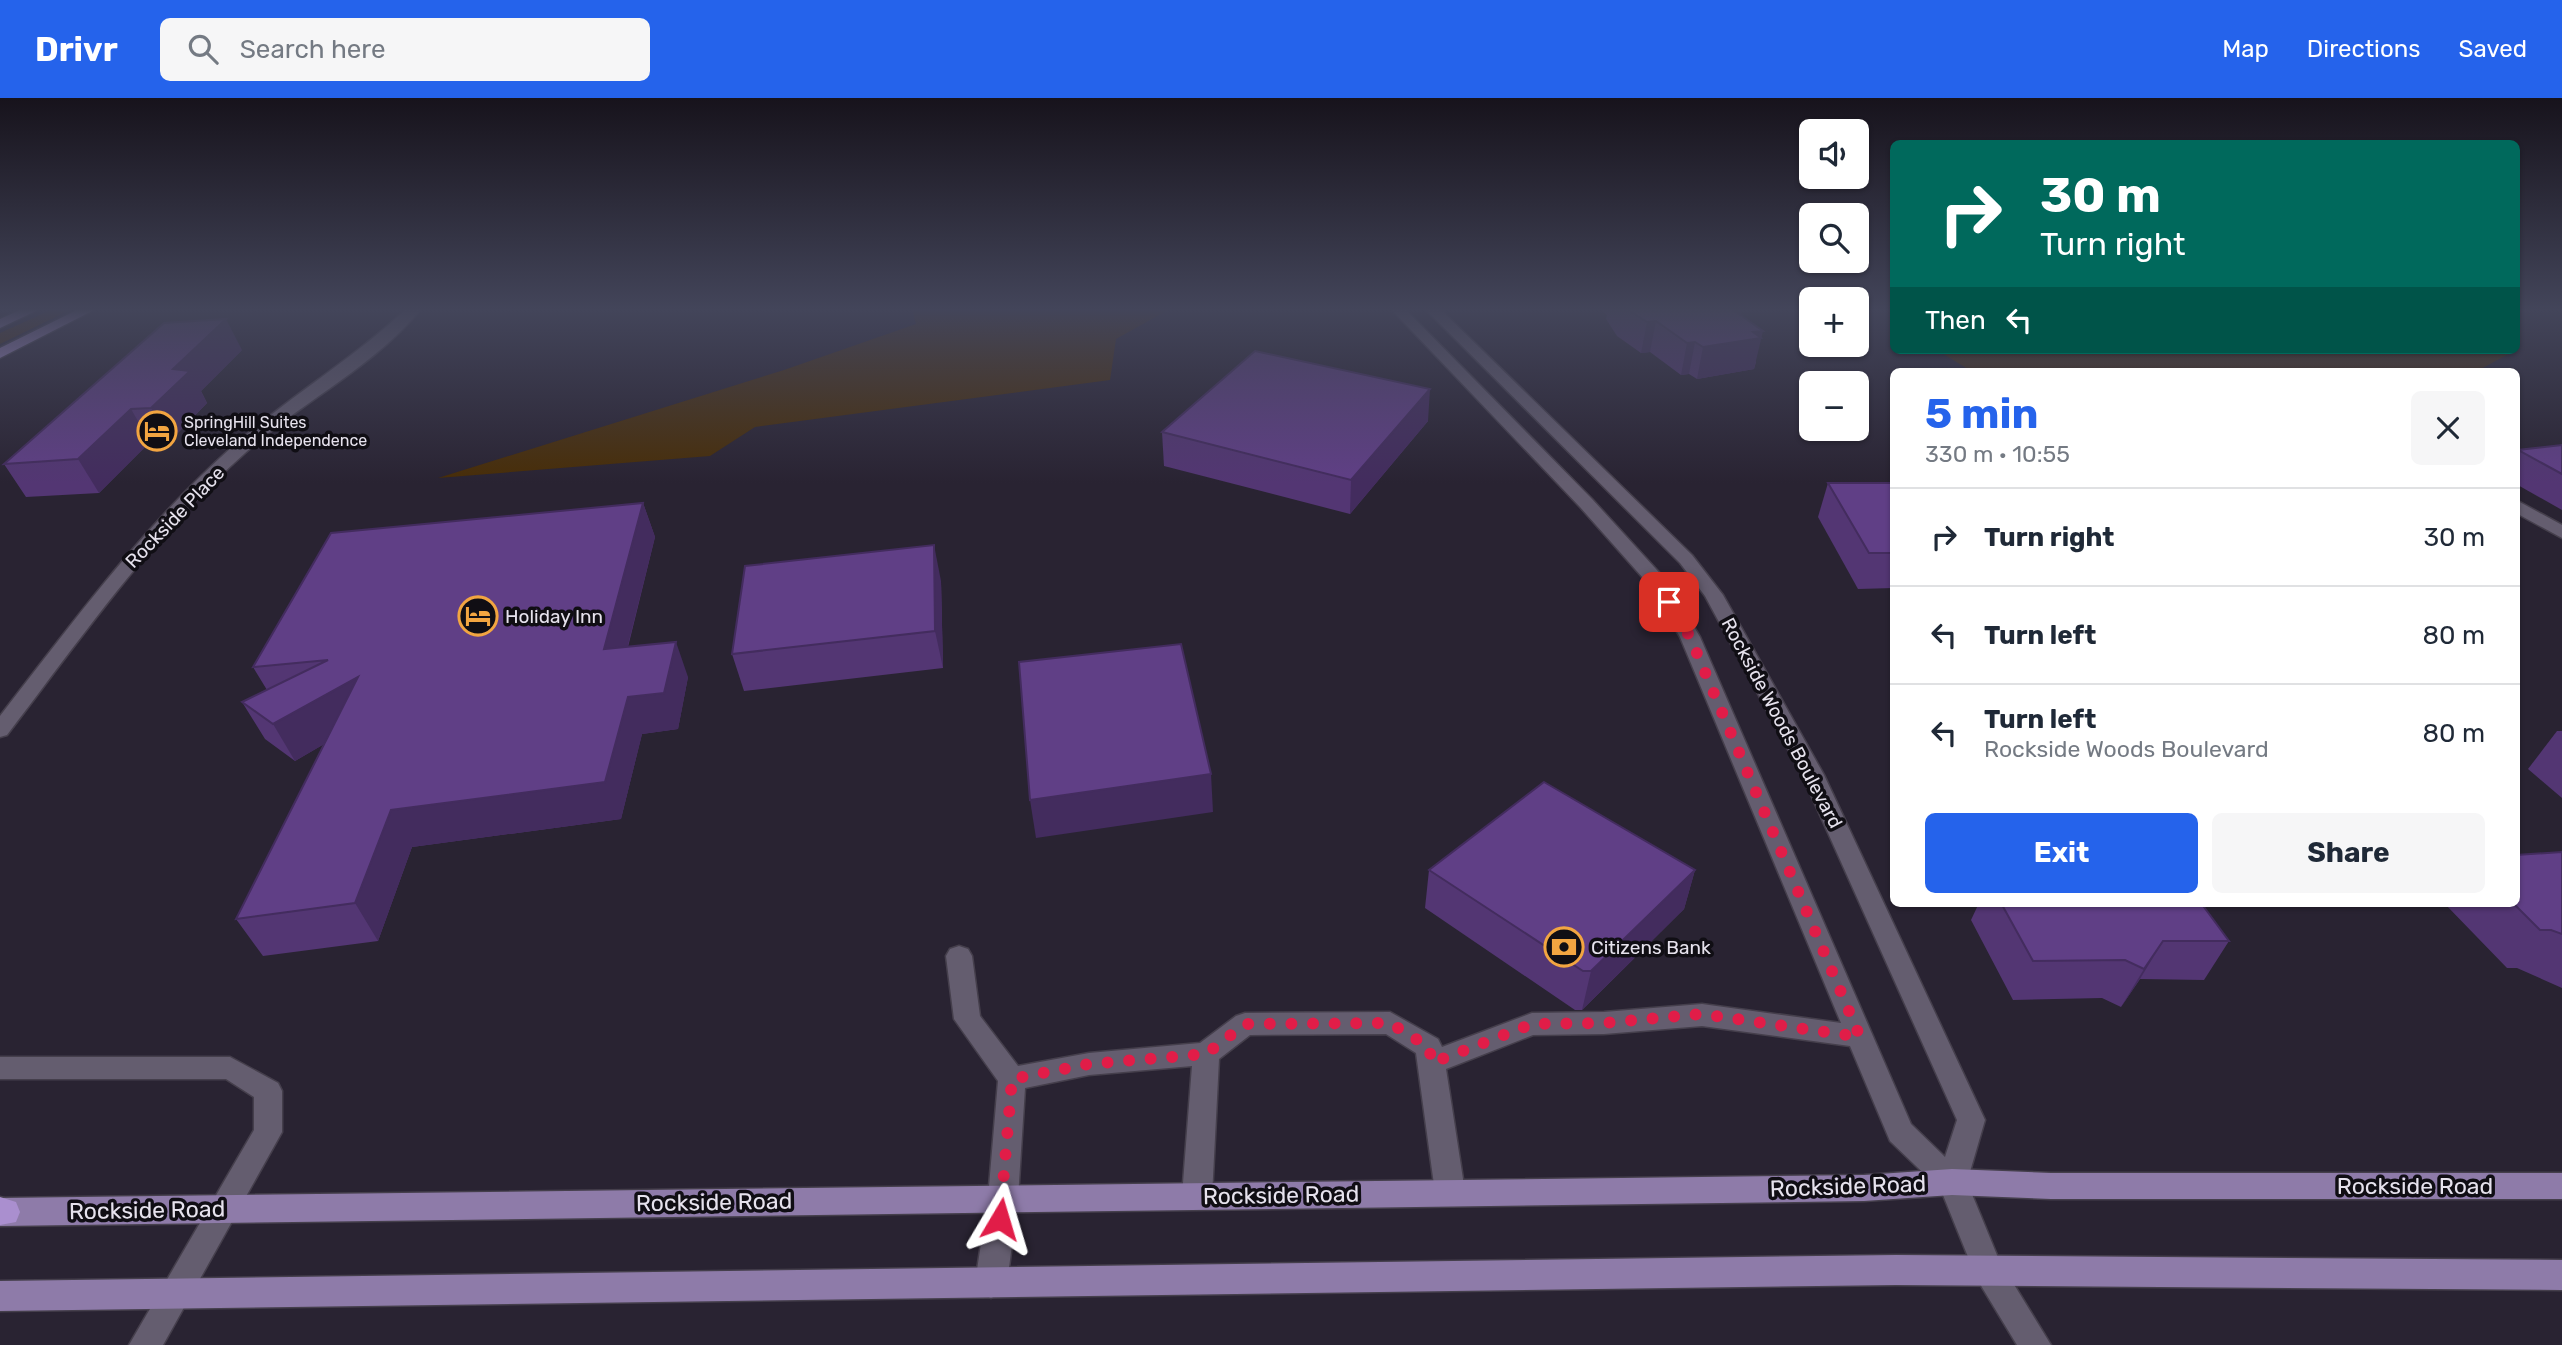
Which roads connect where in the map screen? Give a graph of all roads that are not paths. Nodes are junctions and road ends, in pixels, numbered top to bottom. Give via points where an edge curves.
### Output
1 (346, 367) edge
2 (1454, 367) edge
3 (1491, 367) edge
4 (2520, 507) edge
5 (2562, 533) edge
6 (0, 730) edge
7 (959, 956) dead end
8 (1860, 1037) junction
9 (1206, 1054) junction
10 (1432, 1063) junction
11 (0, 1068) edge
12 (1012, 1079) junction
13 (1952, 1182) junction
14 (2562, 1186) edge
15 (1450, 1192) junction
16 (1197, 1196) junction
17 (1003, 1198) junction
18 (223, 1209) junction
19 (2, 1212) edge
20 (1988, 1269) junction
21 (2562, 1275) edge
22 (991, 1283) junction
23 (174, 1294) junction
24 (0, 1296) edge
25 (145, 1345) edge
26 (2035, 1345) edge

1 - 6 street, Rockside Place via 238,450 131,560
2 - 8 street via 1659,584 1690,637
3 - 13 street, Rockside Woods Boulevard via 1686,559 1714,595 1813,775 1972,1120
4 - 5 street
7 - 12 street via 967,1019
8 - 10 street via 1702,1014 1532,1024
8 - 13 street via 1900,1132
9 - 10 street via 1245,1024 1390,1023 1429,1047
9 - 12 street via 1089,1064
9 - 16 street
10 - 15 street
11 - 18 street via 230,1068 268,1091 268,1132
12 - 17 street
13 - 14 main road, Rockside Road
13 - 15 main road, Rockside Road via 1864,1188
13 - 20 street
15 - 16 main road, Rockside Road
16 - 17 main road, Rockside Road
17 - 18 main road, Rockside Road
17 - 22 street
18 - 19 main road, Rockside Road
18 - 23 street
20 - 21 main road
20 - 22 main road
20 - 26 street
22 - 23 main road
23 - 24 main road
23 - 25 street

